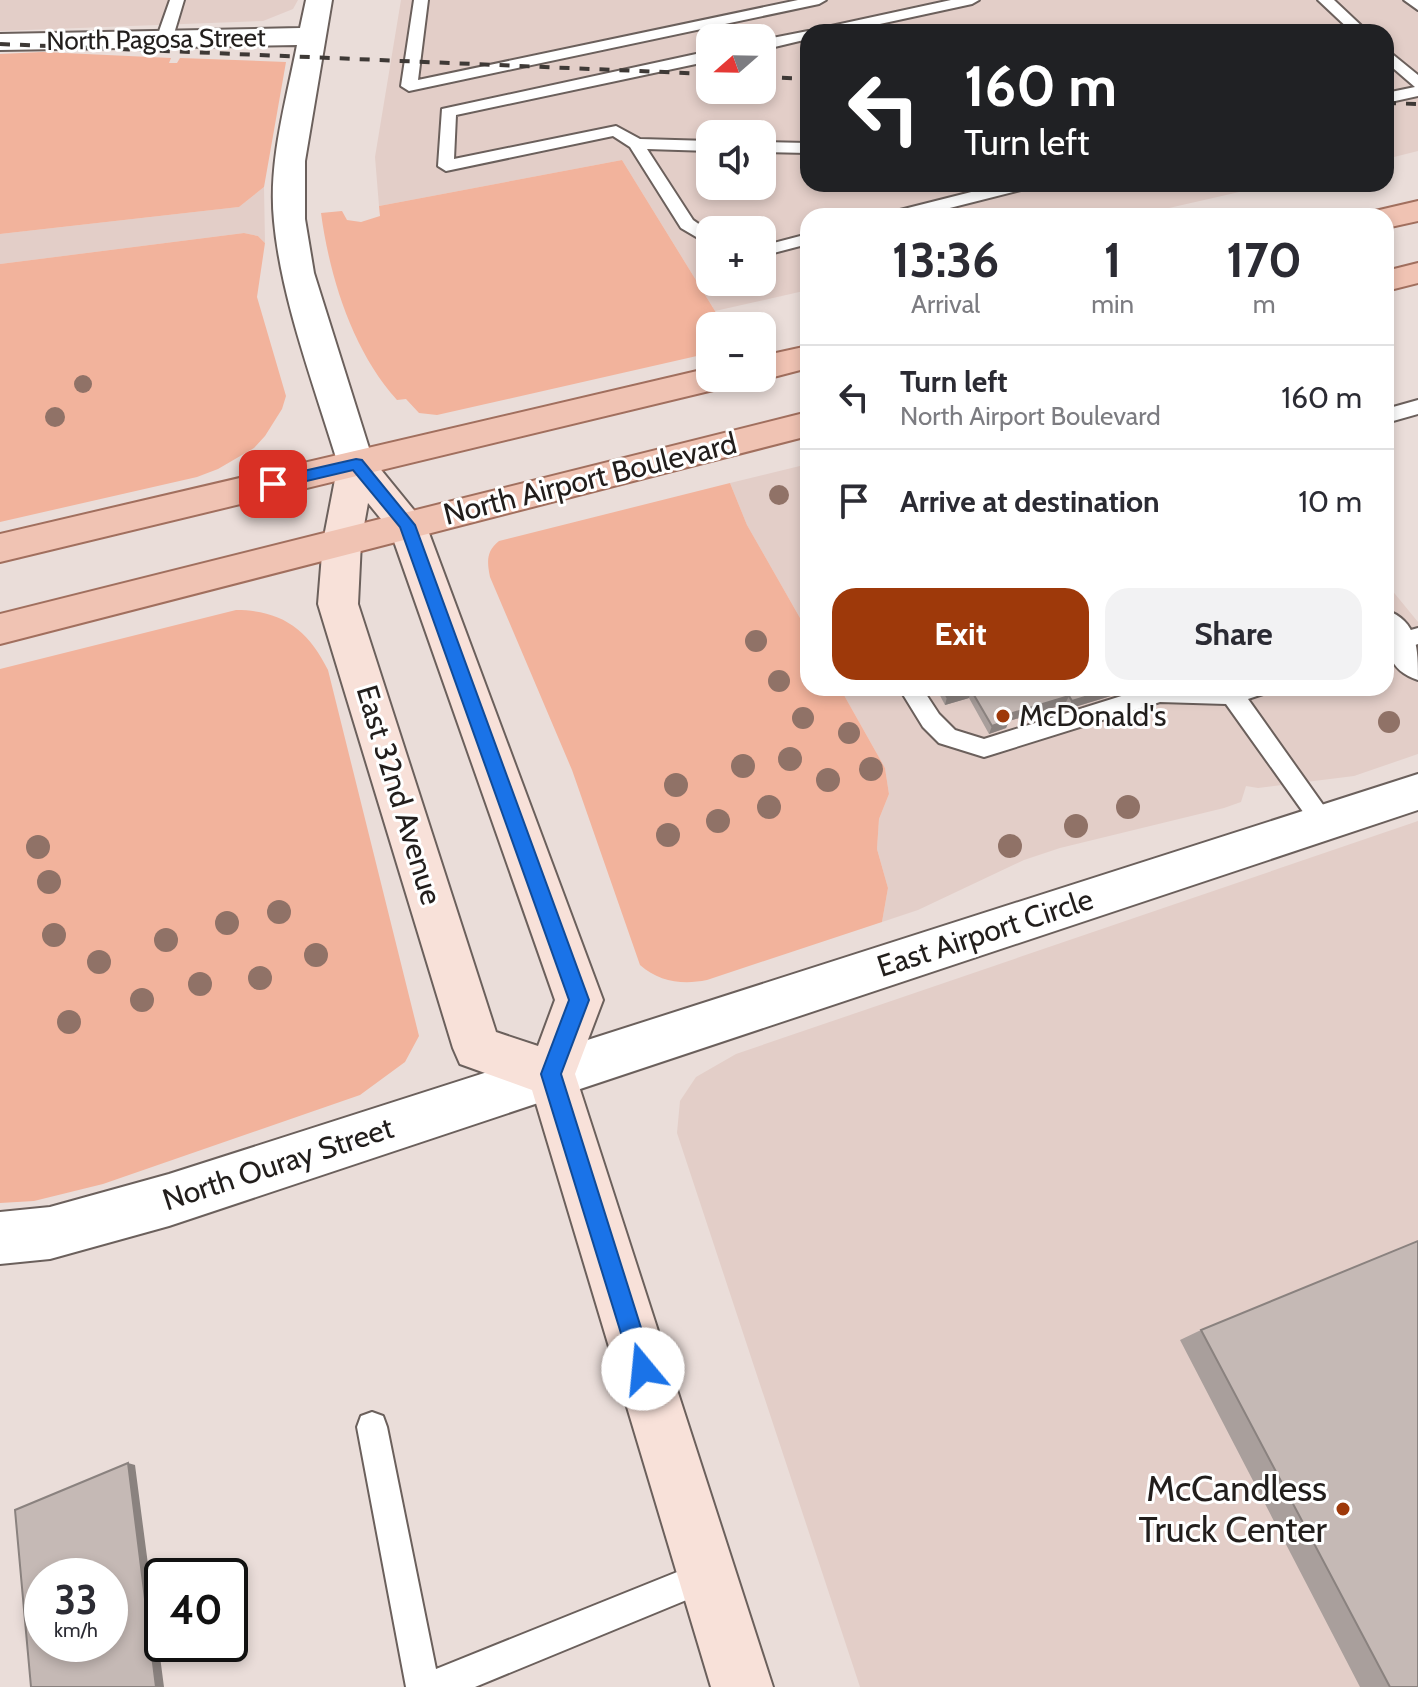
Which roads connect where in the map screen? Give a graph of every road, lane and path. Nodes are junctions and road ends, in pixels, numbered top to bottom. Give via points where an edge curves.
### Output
1 (177, 0) edge
2 (319, 0) edge
3 (421, 0) edge
4 (819, 0) edge
5 (972, 0) edge
6 (1325, 0) edge
7 (1411, 0) edge
8 (1418, 6) edge
9 (860, 24) edge
10 (1352, 24) edge
11 (313, 36) junction
12 (165, 37) junction
13 (800, 37) edge
14 (0, 42) edge
15 (776, 42) edge
16 (696, 59) edge
17 (1394, 61) edge
18 (1418, 83) edge
19 (1418, 91) edge
20 (1394, 96) edge
21 (636, 144) junction
22 (696, 146) edge
23 (776, 147) edge
24 (800, 148) edge
25 (992, 192) edge
26 (929, 208) edge
27 (1418, 211) edge
28 (1394, 216) edge
29 (696, 230) edge
30 (800, 241) edge
31 (776, 247) edge
32 (1418, 273) edge
33 (1394, 279) edge
34 (800, 359) edge
35 (776, 365) edge
36 (696, 383) edge
37 (1418, 407) edge
38 (1394, 414) edge
39 (800, 426) edge
40 (356, 464) junction
41 (407, 525) junction
42 (342, 542) junction
43 (0, 548) edge
44 (0, 629) edge
45 (915, 696) edge
46 (1150, 696) edge
47 (1233, 696) edge
48 (1418, 792) edge
49 (1324, 823) junction
50 (551, 1074) junction
51 (0, 1238) edge
52 (372, 1427) dead end
53 (707, 1576) junction
54 (423, 1687) edge
55 (434, 1687) edge
56 (742, 1687) edge

1 - 12 lane
2 - 11 street, East 32nd Avenue
3 - 4 lane via 409,86
5 - 9 lane
6 - 10 lane
7 - 8 lane
11 - 12 street, North Pagosa Street
11 - 40 street, East 32nd Avenue via 290,161 289,219 298,273
12 - 14 street, North Pagosa Street
13 - 15 lane
16 - 21 lane via 448,112 446,166 616,131
17 - 18 lane
19 - 20 lane
21 - 22 lane
21 - 29 lane
23 - 24 lane
25 - 26 lane
27 - 28 main road
30 - 31 lane
32 - 33 main road
34 - 35 main road
36 - 40 main road
37 - 38 lane
39 - 41 main road, North Airport Boulevard
40 - 41 street, East 32nd Avenue
40 - 42 street, East 32nd Avenue
40 - 43 main road
41 - 42 main road, North Airport Boulevard
41 - 50 street, East 32nd Avenue via 579,1000
42 - 44 main road, North Airport Boulevard
42 - 50 street, East 32nd Avenue via 338,604 477,1048
45 - 46 lane via 934,728 963,745 984,748
47 - 49 lane
48 - 49 street, East Airport Circle
49 - 50 street, East Airport Circle
50 - 51 street, North Ouray Street via 169,1200 50,1233
50 - 53 street
52 - 54 lane
53 - 55 lane
53 - 56 street

